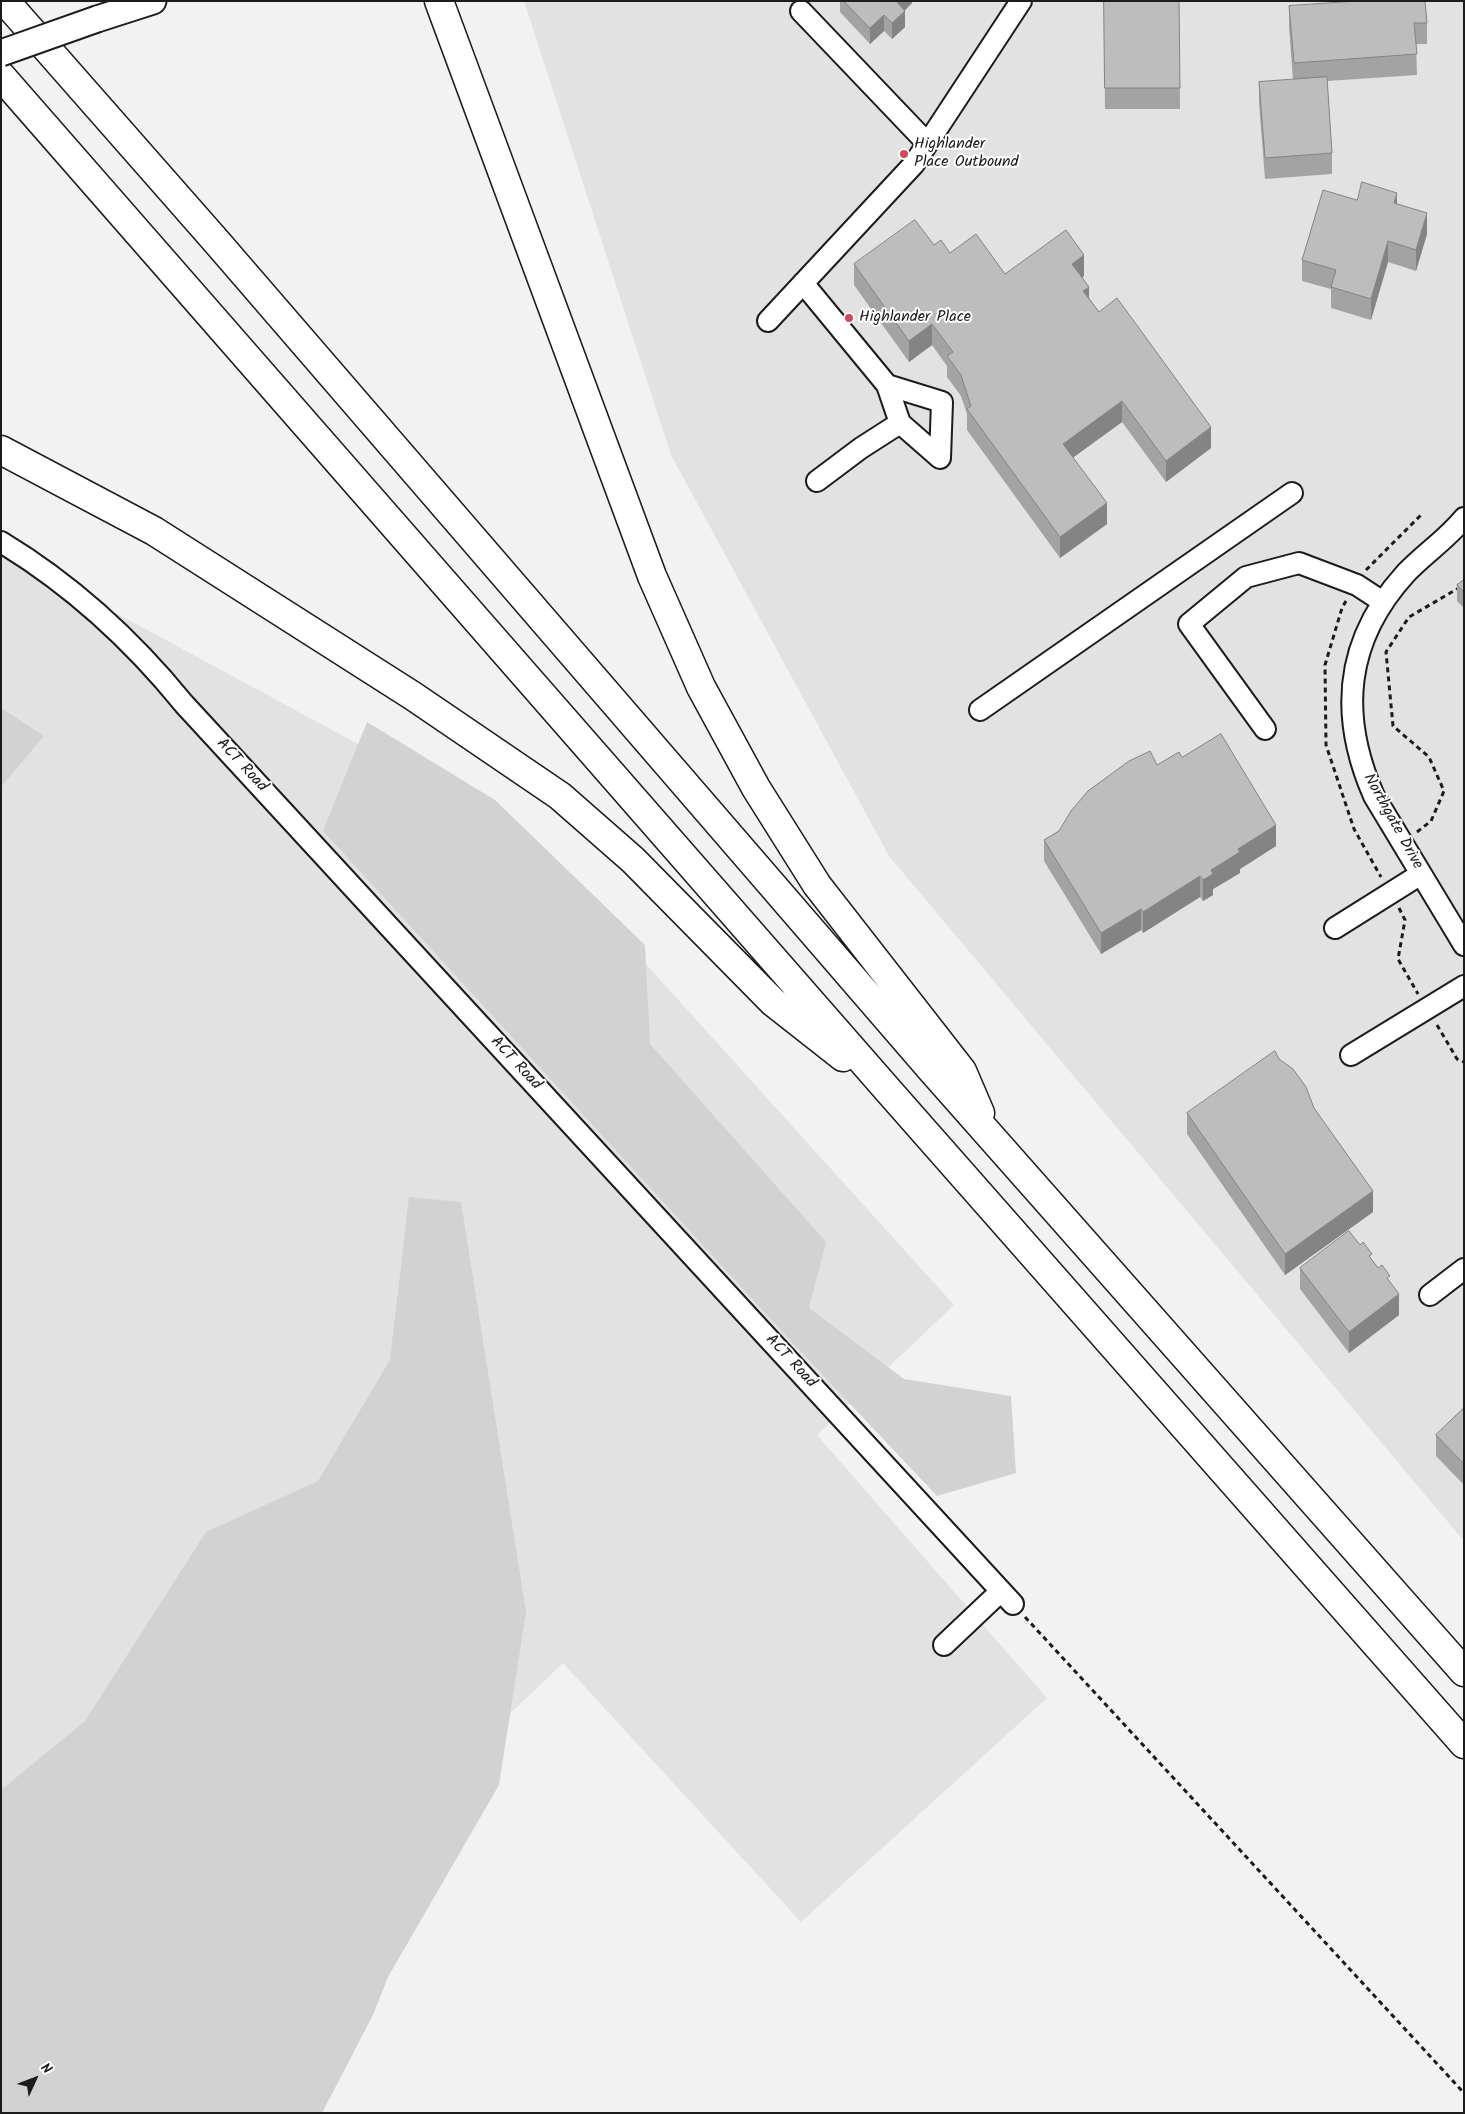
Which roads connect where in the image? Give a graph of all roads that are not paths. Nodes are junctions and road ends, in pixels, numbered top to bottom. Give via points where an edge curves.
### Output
1 (5, 1) edge
2 (153, 1) edge
3 (439, 1) edge
4 (1021, 1) edge
5 (801, 11) dead end
6 (1, 53) edge
7 (1, 76) edge
8 (927, 143) junction
9 (802, 283) junction
10 (768, 320) dead end
11 (887, 385) junction
12 (900, 423) junction
13 (1, 450) edge
14 (817, 481) dead end
15 (1292, 493) dead end
16 (1464, 518) edge
17 (1, 542) edge
18 (1383, 602) junction
19 (980, 710) dead end
20 (1265, 730) dead end
21 (1421, 874) junction
22 (1336, 928) dead end
23 (1461, 935) edge
24 (1464, 986) edge
25 (1351, 1055) dead end
26 (894, 1097) junction
27 (989, 1135) junction
28 (1464, 1269) edge
29 (1430, 1295) dead end
30 (944, 1644) dead end
31 (1464, 1672) edge
32 (1464, 1744) edge

1 - 27 highway
2 - 6 main road, bridge
3 - 27 highway via 652,576 701,687 756,788 817,884 962,1071
4 - 8 street
5 - 8 street
7 - 26 highway
8 - 9 street via 914,164
9 - 10 street
9 - 11 street
11 - 12 street
11 - 12 street via 942,402 940,458
12 - 14 street
13 - 26 highway via 154,531 430,707 560,796 633,860 773,1002
15 - 19 street
16 - 18 street, Northgate Drive via 1408,571
17 - 30 street, ACT Road via 70,589 138,651 1007,1598
18 - 20 street via 1357,584 1299,563 1246,577 1189,624
18 - 21 street, Northgate Drive via 1358,655 1351,714 1363,771 1374,796
21 - 22 street
21 - 23 street, Northgate Drive
24 - 25 street
26 - 32 highway
27 - 31 highway
28 - 29 street

